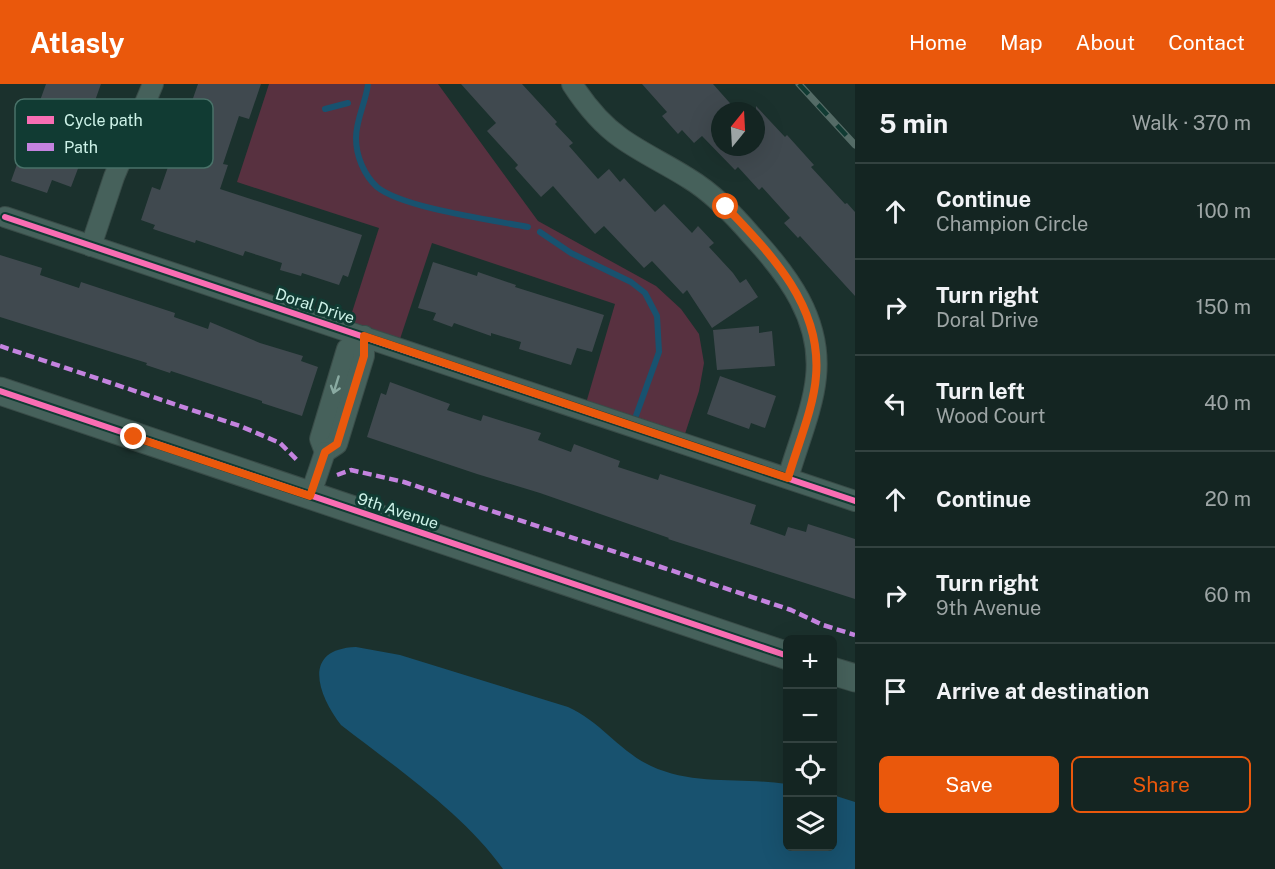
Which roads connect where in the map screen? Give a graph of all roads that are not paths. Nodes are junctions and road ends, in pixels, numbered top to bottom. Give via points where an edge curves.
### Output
1 (153, 84) edge
2 (572, 84) edge
3 (147, 99) edge
4 (118, 168) edge
5 (5, 217) dead end
6 (91, 246) junction
7 (364, 336) junction
8 (0, 391) edge
9 (788, 478) junction
10 (310, 496) junction
11 (855, 501) edge
12 (783, 654) edge
13 (837, 673) edge
14 (855, 678) edge

1 - 3 street
2 - 9 street via 620,138 688,178 726,207 778,266 801,300 813,331 816,377
4 - 6 street
5 - 6 street, Doral Drive
6 - 7 street, Doral Drive
7 - 9 street, Doral Drive
7 - 10 street via 347,349 320,439 325,452
8 - 10 main road, 9th Avenue
9 - 11 street, Doral Drive
10 - 12 main road, 9th Avenue
13 - 14 main road

